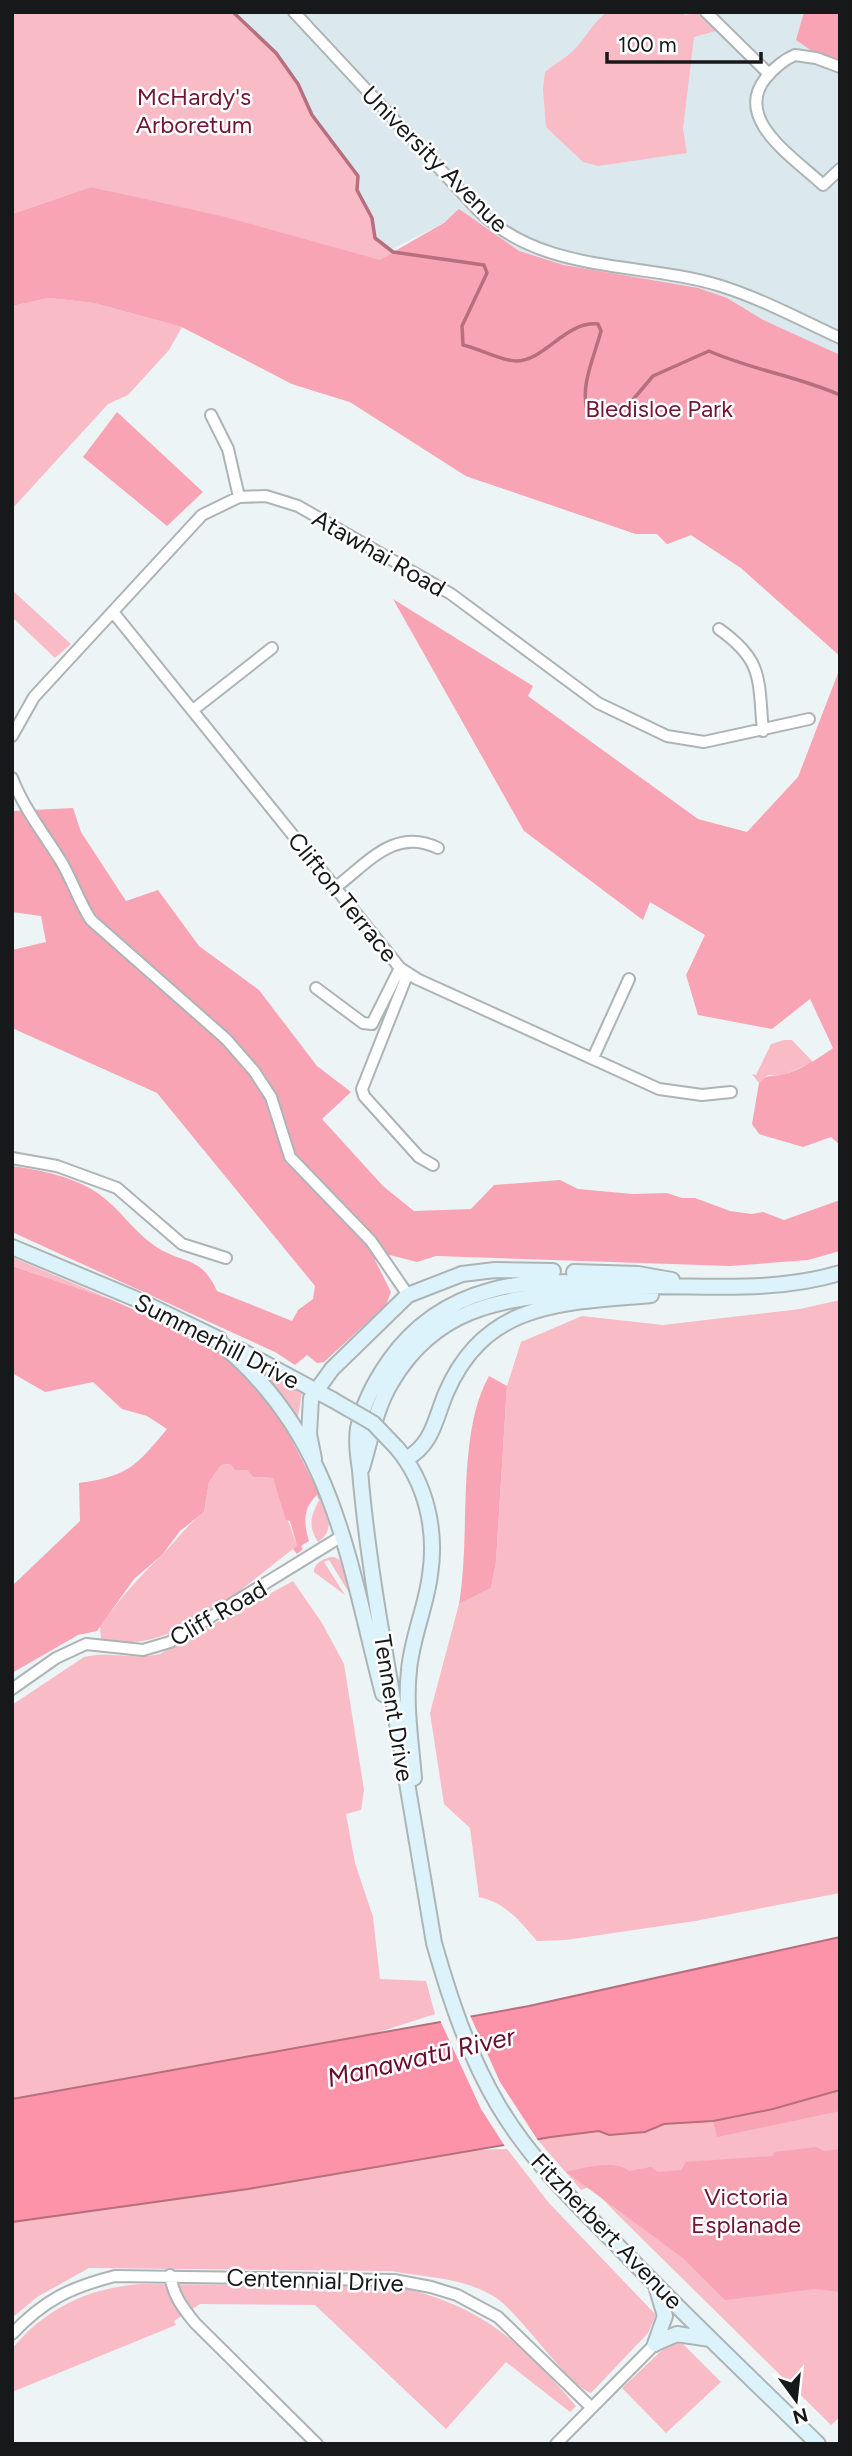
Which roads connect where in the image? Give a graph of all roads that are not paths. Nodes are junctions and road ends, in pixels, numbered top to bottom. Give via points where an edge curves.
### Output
1 (294, 12) edge
2 (706, 12) edge
3 (840, 67) edge
4 (769, 74) junction
5 (840, 169) edge
6 (840, 338) edge
7 (211, 415) dead end
8 (239, 497) junction
9 (113, 612) junction
10 (719, 628) dead end
11 (272, 648) dead end
12 (193, 710) junction
13 (809, 719) dead end
14 (763, 731) junction
15 (12, 736) edge
16 (12, 778) edge
17 (438, 848) dead end
18 (336, 887) junction
19 (404, 970) junction
20 (629, 979) dead end
21 (316, 988) dead end
22 (593, 1058) junction
23 (732, 1092) dead end
24 (12, 1158) edge
25 (433, 1165) dead end
26 (12, 1248) edge
27 (226, 1258) dead end
28 (840, 1273) edge
29 (715, 1287) junction
30 (408, 1295) junction
31 (211, 1336) junction
32 (315, 1391) junction
33 (401, 1454) junction
34 (314, 1459) junction
35 (342, 1536) junction
36 (12, 1689) edge
37 (407, 1784) junction
38 (420, 1863) junction
39 (434, 1943) joint
40 (170, 2275) junction
41 (655, 2284) junction
42 (12, 2334) edge
43 (711, 2339) junction
44 (655, 2344) junction
45 (592, 2408) junction
46 (559, 2443) edge
47 (317, 2444) edge
48 (818, 2444) edge

1 - 6 street, University Avenue via 479,211 506,233 558,256 720,286
2 - 4 street
3 - 4 street via 795,55
4 - 5 street via 757,90 759,122 823,185
7 - 8 street via 228,449
8 - 9 street, Atawhai Road via 202,515
8 - 14 street, Atawhai Road via 266,496 298,506 451,594 587,695 649,730 704,742
9 - 12 street, Clifton Terrace
9 - 15 street, Atawhai Road via 34,697
10 - 14 street via 740,644 755,665
11 - 12 street
12 - 18 street, Clifton Terrace
13 - 14 street, Atawhai Road
16 - 30 street via 92,920 226,1039 254,1071 271,1097 290,1157 371,1241
17 - 18 street via 419,840 393,844
18 - 19 street, Clifton Terrace
19 - 21 street via 372,1024 363,1023
19 - 22 street, Clifton Terrace
19 - 25 street via 362,1089 419,1157
20 - 22 street
22 - 23 street, Clifton Terrace via 659,1090 702,1095
24 - 27 street via 57,1166 117,1188 182,1244
26 - 31 main road, Summerhill Drive via 136,1299
28 - 29 main road, Tennent Drive via 781,1285
29 - 30 main road via 638,1274 495,1270 451,1276
29 - 33 main road via 555,1304 505,1323 480,1342 457,1370 429,1440 420,1451
29 - 37 main road, Tennent Drive via 523,1282 471,1296 426,1322 396,1351 367,1401 356,1441 374,1592
30 - 32 main road
31 - 32 main road, Summerhill Drive
31 - 34 main road via 267,1386
32 - 33 main road, Summerhill Drive, bridge via 373,1423
32 - 34 main road via 308,1413
33 - 38 main road, Summerhill Drive via 420,1485 432,1542 430,1576 407,1687
34 - 35 main road
35 - 36 street, Cliff Road via 170,1642 134,1650 86,1644 56,1658
35 - 37 main road
37 - 38 main road, Tennent Drive
38 - 39 main road, Tennent Drive
39 - 41 main road, Fitzherbert Avenue via 451,2002 499,2106 570,2199
40 - 42 street, Centennial Drive via 115,2276 76,2286 38,2309
40 - 45 street, Centennial Drive via 394,2280 444,2291 498,2317
40 - 47 street via 172,2290 195,2323
41 - 43 main road, Fitzherbert Avenue
41 - 44 main road via 665,2316
43 - 44 main road via 677,2334
43 - 48 main road, Fitzherbert Avenue
44 - 45 street
45 - 46 street

